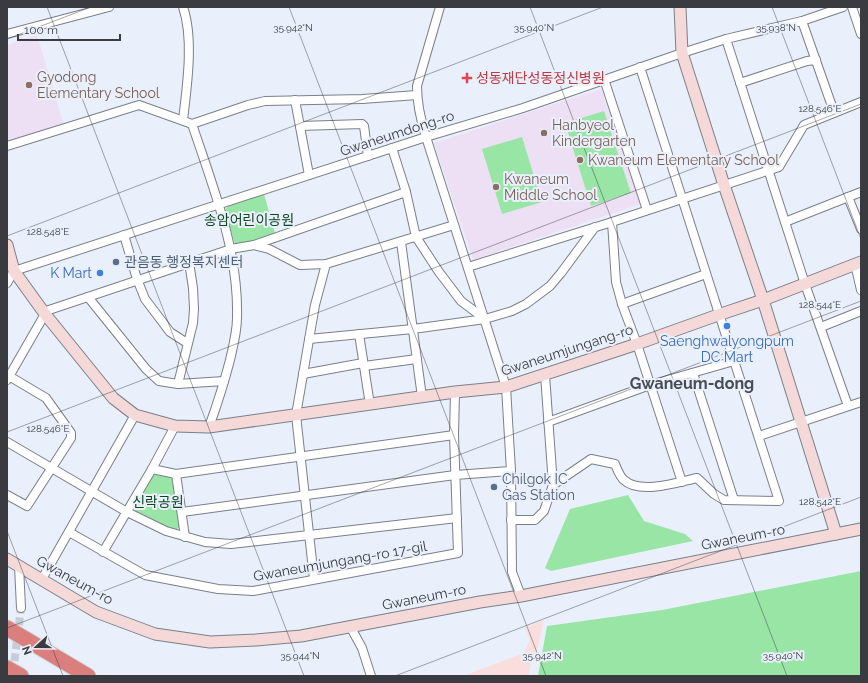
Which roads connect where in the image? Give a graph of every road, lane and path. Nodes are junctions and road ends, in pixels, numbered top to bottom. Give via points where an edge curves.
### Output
1 (109, 7) edge
2 (183, 7) edge
3 (440, 7) edge
4 (680, 7) edge
5 (843, 7) edge
6 (852, 7) edge
7 (802, 21) junction
8 (7, 34) edge
9 (861, 34) edge
10 (726, 39) junction
11 (682, 53) junction
12 (816, 60) junction
13 (640, 67) junction
14 (604, 79) junction
15 (740, 83) junction
16 (417, 95) junction
17 (295, 100) junction
18 (861, 102) edge
19 (834, 112) junction
20 (183, 120) junction
21 (192, 124) junction
22 (300, 126) junction
23 (426, 137) junction
24 (7, 146) edge
25 (392, 148) junction
26 (368, 156) junction
27 (769, 171) junction
28 (309, 175) junction
29 (724, 185) junction
30 (406, 192) junction
31 (861, 192) edge
32 (848, 197) junction
33 (683, 199) junction
34 (218, 204) junction
35 (647, 210) junction
36 (612, 222) junction
37 (785, 222) junction
38 (454, 225) junction
39 (595, 227) junction
40 (861, 228) edge
41 (124, 235) junction
42 (416, 237) junction
43 (401, 242) junction
44 (254, 244) junction
45 (7, 245) edge
46 (231, 249) junction
47 (189, 262) junction
48 (858, 263) edge
49 (326, 264) junction
50 (468, 266) junction
51 (14, 271) junction
52 (706, 274) junction
53 (137, 280) junction
54 (7, 283) edge
55 (805, 284) junction
56 (861, 290) edge
57 (88, 297) junction
58 (763, 300) junction
59 (622, 304) junction
60 (861, 311) edge
61 (44, 313) junction
62 (718, 315) junction
63 (485, 319) junction
64 (820, 328) junction
65 (413, 329) junction
66 (359, 334) junction
67 (309, 339) junction
68 (187, 343) junction
69 (637, 344) junction
70 (417, 359) junction
71 (734, 361) junction
72 (364, 365) junction
73 (693, 373) junction
74 (303, 374) junction
75 (545, 375) junction
76 (8, 378) edge
77 (224, 381) junction
78 (178, 384) junction
79 (650, 385) junction
80 (506, 387) junction
81 (455, 392) junction
82 (422, 397) junction
83 (861, 402) edge
84 (370, 405) junction
85 (848, 406) junction
86 (135, 415) junction
87 (296, 415) junction
88 (548, 422) junction
89 (801, 422) junction
90 (175, 426) junction
91 (209, 427) junction
92 (454, 435) junction
93 (759, 436) junction
94 (7, 442) edge
95 (301, 457) junction
96 (52, 468) junction
97 (152, 469) junction
98 (511, 471) junction
99 (176, 474) junction
100 (455, 475) junction
101 (682, 482) junction
102 (553, 485) junction
103 (92, 491) junction
104 (7, 495) edge
105 (305, 496) junction
106 (734, 500) junction
107 (127, 512) junction
108 (182, 512) junction
109 (457, 518) junction
110 (511, 520) junction
111 (861, 529) edge
112 (70, 532) junction
113 (836, 534) junction
114 (308, 535) junction
115 (185, 537) junction
116 (103, 552) junction
117 (7, 559) edge
118 (19, 566) junction
119 (42, 579) junction
120 (314, 580) junction
121 (521, 596) junction
122 (21, 608) tunnel mouth
123 (350, 626) junction
124 (7, 628) edge
125 (7, 640) edge
126 (7, 668) edge
127 (21, 676) edge
128 (68, 676) edge
129 (88, 676) edge
130 (371, 676) edge

1 - 8 street
2 - 20 street via 187,21 188,75
3 - 16 street via 417,86
4 - 11 main road
5 - 7 street, Gwaneumdong-ro
6 - 9 street
7 - 10 street, Gwaneumdong-ro
7 - 12 street
10 - 11 street, Gwaneumdong-ro
10 - 15 street
11 - 13 street, Gwaneumdong-ro
11 - 29 main road
12 - 15 street
12 - 19 street
13 - 14 street, Gwaneumdong-ro
13 - 33 street
14 - 23 street, Gwaneumdong-ro via 523,108
14 - 35 street
15 - 27 street
16 - 17 street
16 - 23 street
17 - 21 street via 265,101
17 - 22 street
18 - 19 street
19 - 27 street via 804,125 779,167
20 - 21 street
20 - 24 street via 138,105
21 - 34 street
22 - 26 street via 362,124
22 - 28 street
23 - 25 street, Gwaneumdong-ro
23 - 38 street
25 - 26 street, Gwaneumdong-ro
25 - 30 street
26 - 28 street, Gwaneumdong-ro
27 - 29 street
27 - 37 street
28 - 34 street, Gwaneumdong-ro
29 - 33 street
29 - 58 main road
30 - 42 street
30 - 44 street
31 - 32 street
32 - 37 street
32 - 40 street
33 - 35 street
33 - 52 street
34 - 41 street, Gwaneumdong-ro
34 - 46 street
35 - 36 street
36 - 39 street
36 - 59 street via 616,282
37 - 55 street
38 - 42 street
38 - 50 street
39 - 50 street
39 - 63 street via 550,286 526,304
41 - 51 street, Gwaneumdong-ro
41 - 53 street
42 - 43 street
42 - 63 street via 460,301
43 - 49 street
43 - 65 street
44 - 46 street
44 - 49 street via 300,265
45 - 51 main road, Gwaneumjungang-ro
46 - 47 street
46 - 77 street via 237,319 234,345
47 - 53 street
47 - 68 street via 194,309
48 - 55 main road, Gwaneumjungang-ro
48 - 56 street
49 - 67 street
50 - 63 street
51 - 54 street
51 - 61 main road, Gwaneumjungang-ro
52 - 59 street
52 - 62 street
53 - 57 street
53 - 68 street via 145,299 170,332
55 - 58 main road, Gwaneumjungang-ro
55 - 64 street
57 - 61 street
57 - 78 street via 146,369 159,381
58 - 62 main road, Gwaneumjungang-ro
58 - 89 main road
59 - 69 street
60 - 64 street
61 - 76 street
61 - 86 main road, Gwaneumjungang-ro via 113,398
62 - 69 main road, Gwaneumjungang-ro
62 - 71 street
63 - 65 street
63 - 80 street
64 - 85 street
65 - 66 street
65 - 70 street
66 - 67 street
66 - 72 street
67 - 74 street
68 - 78 street
69 - 75 main road, Gwaneumjungang-ro
69 - 79 street
70 - 72 street
70 - 82 street
71 - 73 street
71 - 93 street
72 - 74 street
72 - 84 street
73 - 79 street
73 - 106 street
74 - 87 street
75 - 80 main road, Gwaneumjungang-ro
75 - 88 street
76 - 96 street via 46,398 71,433 71,438
77 - 78 street
77 - 91 street
79 - 88 street
79 - 101 street
80 - 81 main road, Gwaneumjungang-ro
80 - 98 street
81 - 82 main road, Gwaneumjungang-ro
81 - 92 street, Gwaneumjungang-ro 17-gil
82 - 84 main road, Gwaneumjungang-ro
83 - 85 street
84 - 87 main road, Gwaneumjungang-ro
85 - 89 street
86 - 90 main road, Gwaneumjungang-ro
86 - 103 street
87 - 91 main road, Gwaneumjungang-ro
87 - 95 street
88 - 102 street
89 - 93 street
89 - 113 main road
90 - 91 main road, Gwaneumjungang-ro
90 - 97 street
92 - 95 street
92 - 100 street, Gwaneumjungang-ro 17-gil
93 - 106 street via 779,501
94 - 96 street, Gwaneumjungang-ro 17-gil
95 - 99 street
95 - 105 street
96 - 103 street, Gwaneumjungang-ro 17-gil
96 - 104 street via 27,506
97 - 99 street
97 - 107 street
98 - 100 street
98 - 110 street
99 - 108 street
100 - 105 street
100 - 109 street, Gwaneumjungang-ro 17-gil
101 - 102 street via 647,488 630,484 623,480 615,464 591,459
101 - 106 street via 697,478 724,500
102 - 110 street via 544,511 535,520
103 - 107 street, Gwaneumjungang-ro 17-gil
103 - 112 street
105 - 108 street
105 - 114 street
107 - 115 street, Gwaneumjungang-ro 17-gil via 166,531
107 - 116 street
108 - 115 street
109 - 114 street, Gwaneumjungang-ro 17-gil
109 - 120 street, Gwaneumjungang-ro 17-gil via 458,553
110 - 121 street via 512,572
111 - 113 main road, Gwaneum-ro
112 - 116 street, Gwaneumjungang-ro 17-gil
112 - 119 street
113 - 121 main road, Gwaneum-ro
114 - 115 street, Gwaneumjungang-ro 17-gil via 231,544 204,542
114 - 120 street
116 - 120 street, Gwaneumjungang-ro 17-gil via 145,575 218,589 253,591
117 - 118 main road, Gwaneum-ro
118 - 119 main road, Gwaneum-ro
118 - 122 street
119 - 123 main road, Gwaneum-ro via 96,612 156,634 210,642 301,636
121 - 123 main road, Gwaneum-ro
123 - 130 street via 362,648
124 - 129 highway
125 - 128 highway
126 - 127 highway

